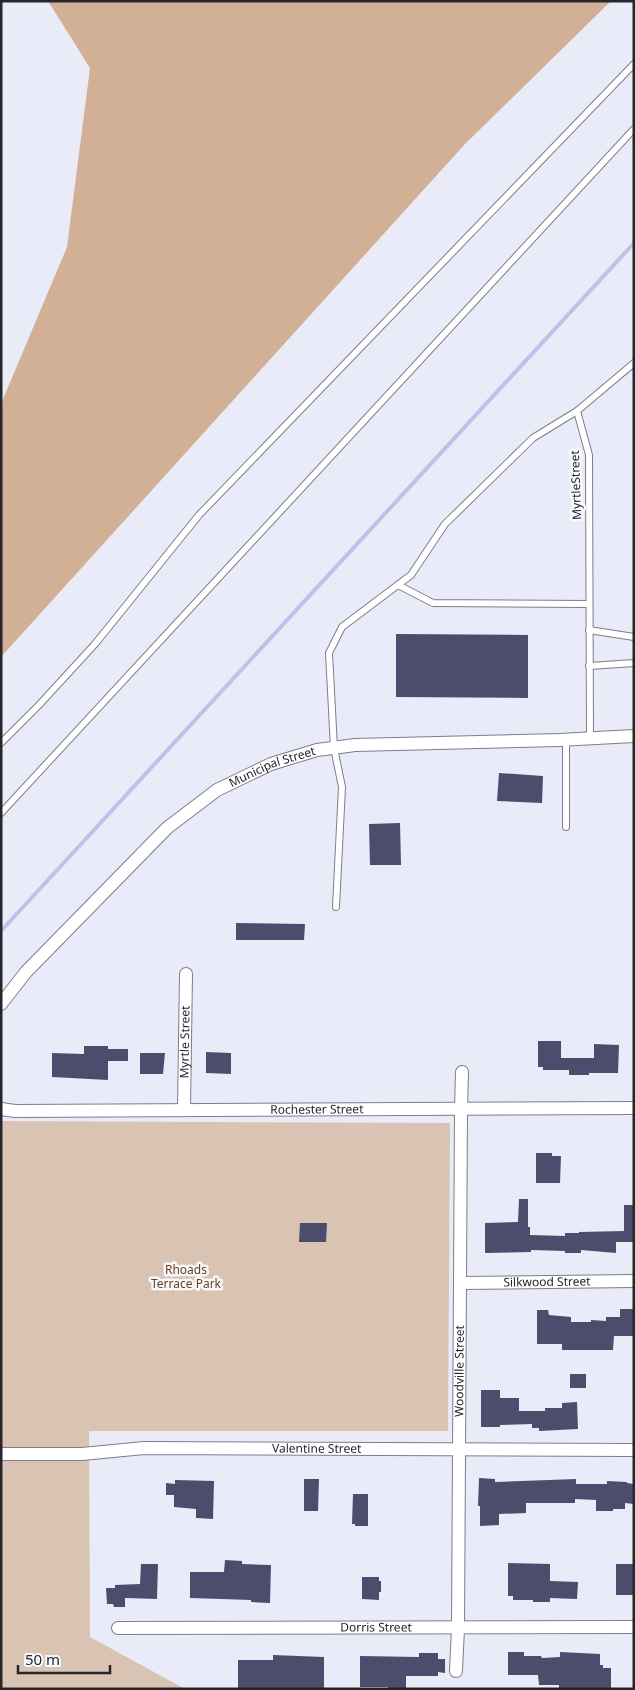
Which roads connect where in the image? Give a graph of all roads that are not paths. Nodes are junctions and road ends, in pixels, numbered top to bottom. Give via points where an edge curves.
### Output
1 (634, 64) edge
2 (634, 129) edge
3 (634, 363) edge
4 (577, 411) junction
5 (398, 585) junction
6 (589, 604) junction
7 (589, 630) junction
8 (634, 637) edge
9 (634, 663) edge
10 (589, 666) junction
11 (634, 736) edge
12 (590, 739) junction
13 (566, 740) junction
14 (1, 742) edge
15 (334, 748) junction
16 (1, 813) edge
17 (566, 827) dead end
18 (336, 907) dead end
19 (186, 974) dead end
20 (1, 1004) edge
21 (462, 1072) dead end
22 (634, 1108) edge
23 (1, 1109) edge
24 (461, 1109) junction
25 (184, 1110) junction
26 (634, 1281) edge
27 (461, 1282) junction
28 (458, 1448) junction
29 (634, 1450) edge
30 (1, 1454) edge
31 (634, 1627) edge
32 (118, 1628) dead end
33 (458, 1628) junction
34 (456, 1671) dead end

1 - 14 lane via 199,515 89,650
2 - 16 lane
3 - 4 lane
4 - 5 lane via 533,438 487,482 444,524 411,575
4 - 6 lane, MyrtleStreet via 589,455
5 - 6 lane via 433,603
5 - 15 lane via 342,627 329,653
6 - 7 lane, MyrtleStreet
7 - 8 lane
7 - 10 lane, MyrtleStreet
9 - 10 lane
10 - 12 lane, MyrtleStreet
11 - 12 street, Municipal Street
12 - 13 street, Municipal Street
13 - 15 street, Municipal Street
13 - 17 lane
15 - 18 lane via 342,787
15 - 20 street, Municipal Street via 271,764 216,790 191,808 80,916 26,972
19 - 25 street, Myrtle Street
21 - 24 street, Woodville Street
22 - 24 street, Rochester Street
23 - 25 street, Rochester Street
24 - 25 street, Rochester Street
24 - 27 street, Woodville Street
26 - 27 street, Silkwood Street
27 - 28 street, Woodville Street
28 - 29 street, Valentine Street
28 - 30 street, Valentine Street via 144,1448 82,1454
28 - 33 street, Woodville Street
31 - 33 street, Dorris Street
32 - 33 street, Dorris Street
33 - 34 street, Woodville Street

